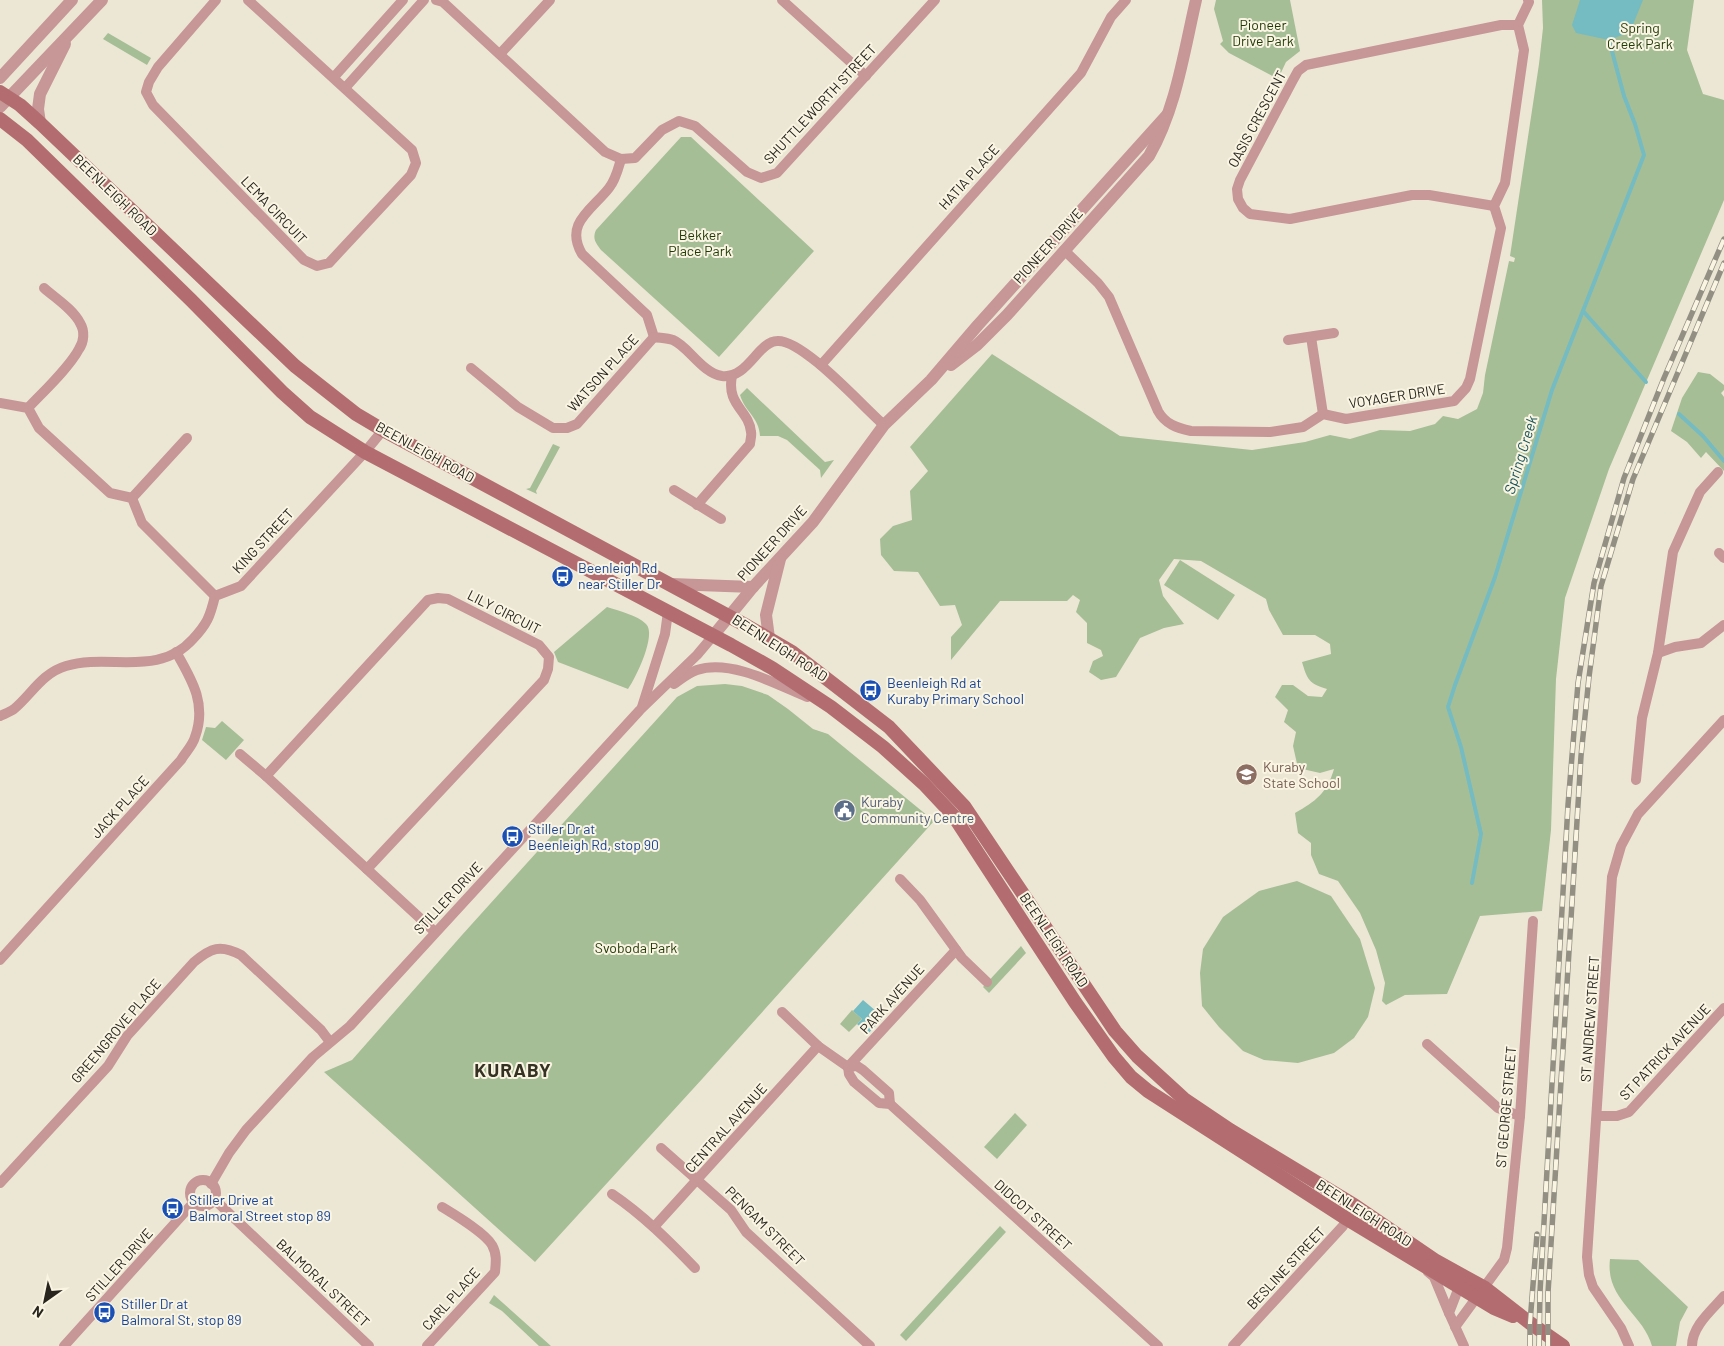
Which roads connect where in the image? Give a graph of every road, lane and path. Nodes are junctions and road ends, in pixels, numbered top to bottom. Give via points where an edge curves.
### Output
1 (72, 0) edge
2 (102, 0) edge
3 (216, 0) edge
4 (248, 0) edge
5 (403, 0) edge
6 (424, 0) edge
7 (436, 0) edge
8 (550, 0) edge
9 (782, 0) edge
10 (935, 0) edge
11 (1126, 0) edge
12 (1196, 0) edge
13 (1528, 0) edge
14 (1518, 25) junction
15 (71, 33) junction
16 (500, 54) junction
17 (866, 76) junction
18 (334, 77) junction
19 (0, 78) edge
20 (345, 88) junction
21 (3, 99) edge
22 (1167, 115) junction
23 (0, 119) edge
24 (40, 123) junction
25 (621, 159) junction
26 (1494, 206) junction
27 (1064, 250) junction
28 (44, 288) dead end
29 (1334, 332) dead end
30 (654, 337) junction
31 (1311, 337) junction
32 (1288, 340) dead end
33 (821, 365) junction
34 (471, 368) dead end
35 (732, 376) junction
36 (931, 380) junction
37 (0, 403) edge
38 (28, 408) junction
39 (1322, 414) junction
40 (884, 425) junction
41 (383, 430) junction
42 (187, 438) dead end
43 (365, 452) junction
44 (1718, 472) dead end
45 (674, 490) dead end
46 (132, 498) junction
47 (697, 505) junction
48 (721, 519) dead end
49 (781, 557) junction
50 (671, 584) junction
51 (753, 587) junction
52 (215, 596) junction
53 (668, 612) junction
54 (729, 616) junction
55 (1724, 625) edge
56 (713, 636) junction
57 (769, 638) junction
58 (176, 652) junction
59 (1658, 653) junction
60 (652, 698) junction
61 (831, 707) junction
62 (640, 710) junction
63 (0, 716) edge
64 (1724, 720) edge
65 (240, 754) dead end
66 (266, 776) junction
67 (1636, 780) dead end
68 (367, 870) junction
69 (900, 879) dead end
70 (1534, 922) dead end
71 (435, 932) junction
72 (956, 950) junction
73 (0, 960) edge
74 (987, 982) dead end
75 (1724, 1008) edge
76 (782, 1012) dead end
77 (330, 1042) junction
78 (1427, 1044) dead end
79 (818, 1046) junction
80 (848, 1067) junction
81 (890, 1104) junction
82 (1520, 1116) junction
83 (1597, 1116) junction
84 (661, 1148) dead end
85 (698, 1180) junction
86 (0, 1183) edge
87 (211, 1184) junction
88 (612, 1194) dead end
89 (214, 1199) junction
90 (194, 1202) junction
91 (1354, 1205) junction
92 (442, 1207) dead end
93 (1347, 1219) junction
94 (654, 1227) junction
95 (1420, 1264) junction
96 (695, 1268) dead end
97 (1459, 1286) junction
98 (1481, 1293) junction
99 (1724, 1296) edge
100 (1449, 1313) junction
101 (1455, 1328) junction
102 (1692, 1341) edge
103 (64, 1346) edge
104 (369, 1346) edge
105 (427, 1346) edge
106 (870, 1346) edge
107 (1158, 1346) edge
108 (1233, 1346) edge
109 (1464, 1346) edge
110 (1563, 1346) edge
111 (1629, 1346) edge

1 - 19 street
2 - 15 street
3 - 20 street, LEMA CIRCUIT via 158,67 146,92 304,260 318,266 329,263 410,175 416,163 412,150
4 - 18 street, LEMA CIRCUIT
5 - 18 street
6 - 20 street
7 - 16 street via 443,2
8 - 16 street
9 - 17 street
10 - 17 street, SHUTTLEWORTH STREET
11 - 33 street, HATIA PLACE via 1111,17 1081,73
12 - 22 street, PIONEER DRIVE
13 - 14 street
14 - 26 street via 1524,50 1505,183
14 - 26 street, OASIS CRESCENT via 1501,25 1306,64 1293,80 1238,189 1238,199 1250,214 1290,219 1412,195
15 - 21 street
15 - 24 street via 40,94
16 - 25 street via 605,152
17 - 25 street, SHUTTLEWORTH STREET via 777,173 761,178 747,172 695,126 679,121 662,130 635,158
18 - 20 street, LEMA CIRCUIT
21 - 24 main road, BEENLEIGH ROAD
22 - 27 street, PIONEER DRIVE via 1149,156
22 - 36 street, PIONEER DRIVE
23 - 43 main road, BEENLEIGH ROAD via 27,140 87,198 282,392 310,416
24 - 41 main road, BEENLEIGH ROAD via 295,366 356,414
25 - 30 street via 612,183 579,222 575,234 582,254 647,315
26 - 39 street, VOYAGER DRIVE via 1501,228 1470,379 1461,395 1454,401 1346,419
27 - 36 street, PIONEER DRIVE via 977,345
27 - 39 street via 1109,297 1162,419 1169,424 1191,431 1270,432 1303,427
28 - 38 street via 76,317 83,340 73,358
29 - 31 street
30 - 34 street, WATSON PLACE via 576,424 567,428 553,428 518,407
30 - 35 street via 674,340 708,369
31 - 32 street
31 - 39 street
33 - 35 street via 787,342 777,340 766,345
33 - 40 street
35 - 47 street via 733,398 748,422 750,444
36 - 40 street, PIONEER DRIVE
37 - 38 street
38 - 46 street via 39,428 110,493
40 - 49 street, PIONEER DRIVE via 812,522
41 - 43 street, KING STREET
41 - 50 main road, BEENLEIGH ROAD
42 - 46 street
43 - 52 street, KING STREET via 241,586
43 - 53 main road, BEENLEIGH ROAD
44 - 59 street via 1700,492 1673,552
45 - 47 street
46 - 52 street via 142,523
47 - 48 street
49 - 51 street, PIONEER DRIVE
49 - 57 street via 766,615
50 - 51 street
50 - 54 main road, BEENLEIGH ROAD
51 - 54 street, PIONEER DRIVE
52 - 58 street via 210,616 202,629 186,647
53 - 56 main road, BEENLEIGH ROAD
53 - 62 street via 666,634
54 - 56 street, PIONEER DRIVE
54 - 57 main road, BEENLEIGH ROAD
55 - 59 street via 1701,643
56 - 60 street, STILLER DRIVE
56 - 61 main road, BEENLEIGH ROAD via 772,668
57 - 91 main road, BEENLEIGH ROAD via 889,727 964,806 1115,1031 1137,1056 1184,1099
58 - 63 street via 164,659 145,662 65,666 42,679 13,710
58 - 73 street, JACK PLACE via 199,697 195,738 181,760
59 - 67 street via 1642,718
60 - 61 street via 690,673 712,667 755,676
60 - 62 street, STILLER DRIVE
61 - 93 main road, BEENLEIGH ROAD via 883,747 953,816 1075,1002 1131,1077
62 - 71 street, STILLER DRIVE
64 - 83 street, ST ANDREW STREET via 1638,814 1621,846 1612,877
65 - 66 street
66 - 68 street
66 - 68 street, LILY CIRCUIT via 428,600 448,599 539,644 549,657 544,680
68 - 71 street
69 - 72 street via 920,900
70 - 82 street, ST GEORGE STREET
71 - 77 street, STILLER DRIVE via 350,1026
72 - 74 street
72 - 80 street, PARK AVENUE
75 - 83 street, ST PATRICK AVENUE via 1629,1112
76 - 79 street, DIDCOT STREET
77 - 86 street, GREENGROVE PLACE via 241,955 218,948 206,952 126,1036 108,1066
77 - 87 street, STILLER DRIVE via 246,1130
78 - 82 street via 1498,1108
79 - 80 street, DIDCOT STREET
79 - 85 street, CENTRAL AVENUE
80 - 81 street, DIDCOT STREET via 854,1082 879,1103
80 - 81 street, DIDCOT STREET via 857,1066 863,1070 889,1093
81 - 107 street, DIDCOT STREET
82 - 98 street, ST GEORGE STREET via 1508,1248 1504,1260
83 - 111 street, ST ANDREW STREET via 1587,1257 1589,1275 1593,1288 1621,1328
84 - 85 street, PENGAM STREET
85 - 94 street, CENTRAL AVENUE
85 - 106 street, PENGAM STREET via 731,1210 746,1232
87 - 89 street
87 - 90 street via 205,1180 195,1183 190,1192
88 - 94 street
89 - 90 street via 201,1206
89 - 104 street, BALMORAL STREET
90 - 103 street, STILLER DRIVE
91 - 93 street, BESLINE STREET
91 - 98 main road, BEENLEIGH ROAD
92 - 105 street, CARL PLACE via 491,1244 497,1259 495,1272
93 - 95 main road, BEENLEIGH ROAD
93 - 108 street, BESLINE STREET
94 - 96 street
95 - 97 main road, BEENLEIGH ROAD
95 - 100 street via 1434,1277
97 - 98 main road, BEENLEIGH ROAD
97 - 100 street
98 - 101 street, ST GEORGE STREET
98 - 110 main road, BEENLEIGH ROAD via 1494,1308 1530,1323
99 - 102 street via 1699,1324
100 - 101 street
101 - 109 street

